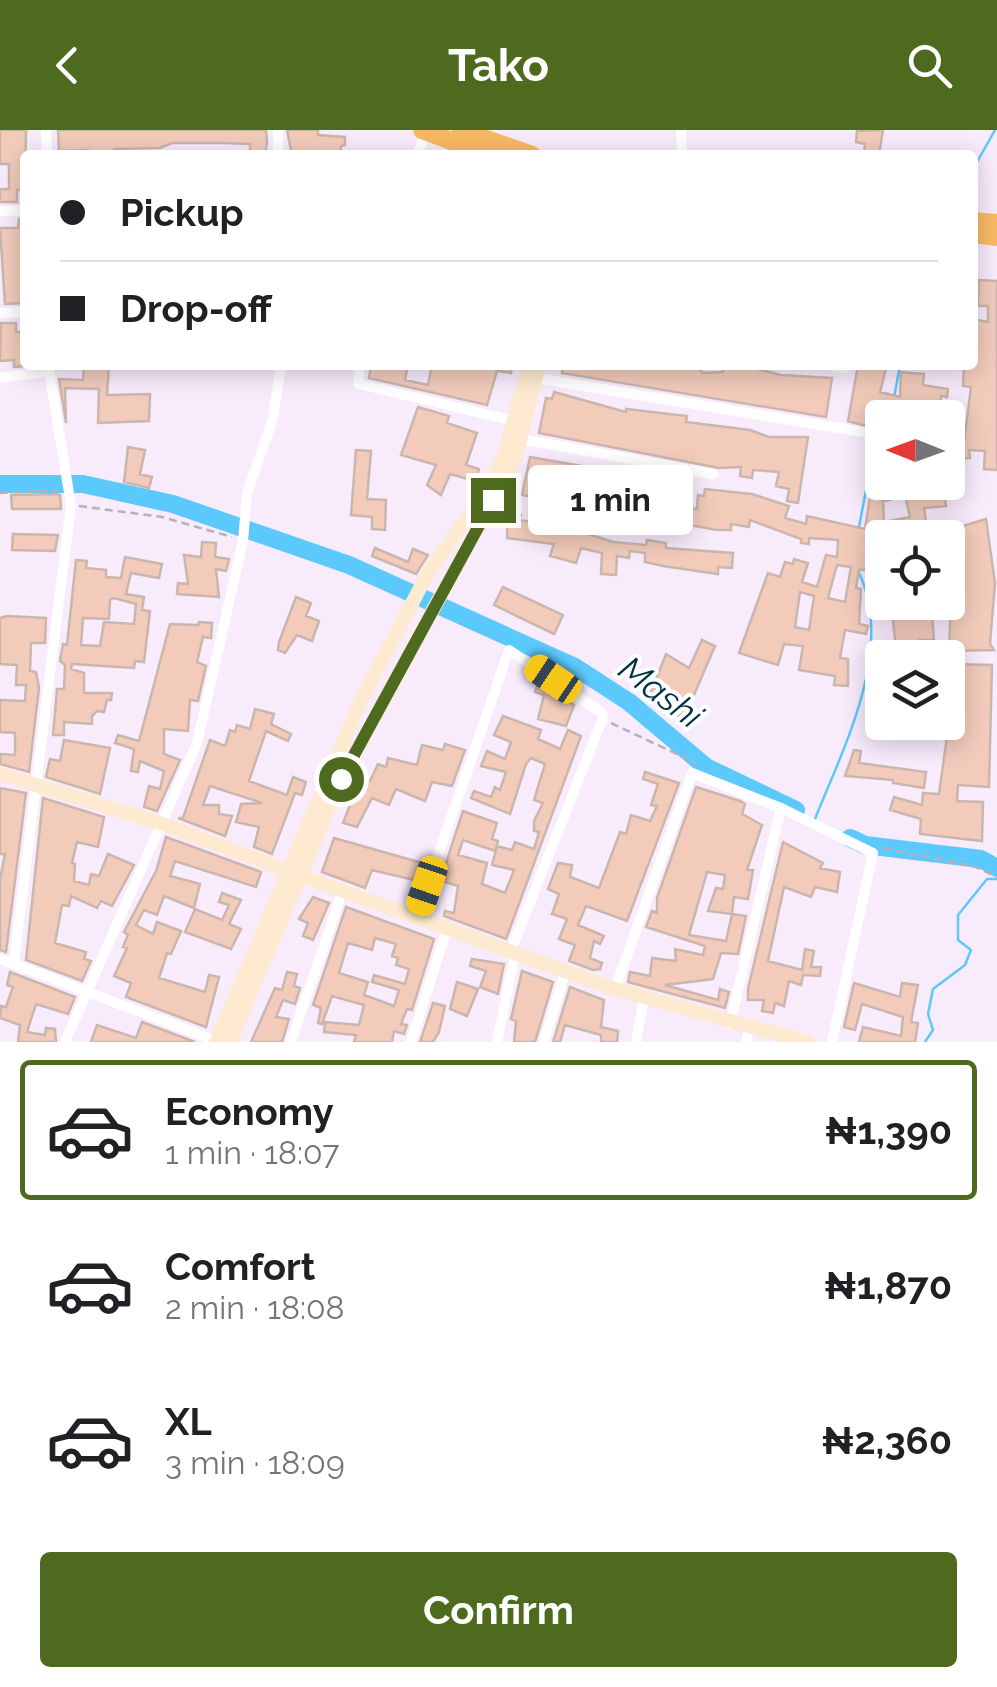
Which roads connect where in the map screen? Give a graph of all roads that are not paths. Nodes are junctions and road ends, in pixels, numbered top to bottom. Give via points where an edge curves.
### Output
1 (424, 131) edge
2 (471, 132) edge
3 (475, 150) edge
4 (519, 150) edge
5 (38, 370) edge
6 (48, 370) edge
7 (281, 370) edge
8 (359, 370) edge
9 (534, 370) edge
10 (534, 370) edge
11 (539, 370) edge
12 (0, 378) edge
13 (515, 421) junction
14 (865, 432) edge
15 (521, 439) junction
16 (713, 474) dead end
17 (0, 774) edge
18 (39, 783) junction
19 (780, 808) junction
20 (163, 824) junction
21 (292, 873) junction
22 (342, 892) junction
23 (416, 920) junction
24 (446, 932) junction
25 (513, 954) junction
26 (0, 958) edge
27 (14, 962) junction
28 (564, 972) junction
29 (89, 989) junction
30 (614, 989) junction
31 (644, 998) junction
32 (730, 1024) junction
33 (748, 1036) edge
34 (216, 1041) edge
35 (65, 1042) edge
36 (230, 1042) edge
37 (291, 1042) edge
38 (411, 1042) edge
39 (498, 1042) edge
40 (544, 1042) edge
41 (636, 1042) edge
42 (807, 1042) edge
43 (832, 1042) edge

1 - 3 highway
2 - 4 highway
5 - 12 street
6 - 18 street via 71,506
7 - 20 street via 247,494 243,541 197,743
8 - 13 street via 358,384
9 - 13 main road
10 - 15 main road
11 - 14 street
13 - 21 main road via 483,495 430,572 360,702
15 - 16 street
15 - 21 main road
17 - 18 main road
18 - 20 main road
18 - 27 street
19 - 30 street via 692,773
19 - 32 street
19 - 43 street via 873,853
20 - 21 main road
20 - 29 street
21 - 22 main road
21 - 34 main road
21 - 36 main road
22 - 23 main road
22 - 37 street
23 - 24 main road
23 - 25 street via 509,650 602,713
24 - 25 main road
24 - 38 street
25 - 28 main road
25 - 39 street
26 - 27 street
27 - 29 street
28 - 30 main road
28 - 40 street
29 - 34 street
29 - 35 street
30 - 31 main road
31 - 32 main road
31 - 41 street
32 - 33 main road
33 - 42 main road

